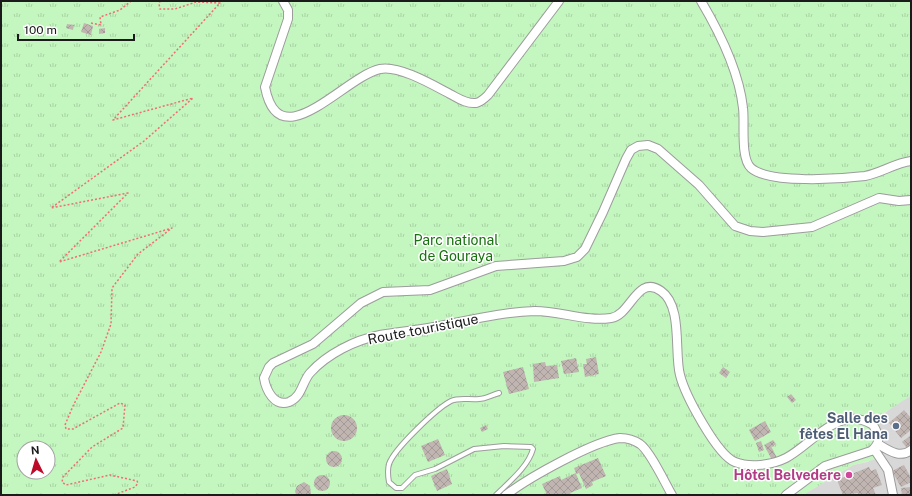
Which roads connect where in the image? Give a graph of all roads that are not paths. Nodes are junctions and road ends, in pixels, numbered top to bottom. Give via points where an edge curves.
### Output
1 (283, 1) edge
2 (559, 1) edge
3 (701, 1) edge
4 (911, 161) edge
5 (911, 200) edge
6 (499, 393) dead end
7 (876, 446) junction
8 (911, 450) edge
9 (496, 495) edge
10 (506, 495) edge
11 (672, 495) edge
12 (786, 495) edge
13 (893, 495) edge

1 - 2 street via 288,10 288,20 265,87 276,111 284,118 289,118 308,113 353,81 385,68 428,83 463,101 481,101
3 - 4 street via 723,42 736,77 743,110 745,156 750,167 774,177 837,178 874,174
5 - 7 street, Route touristique via 879,198 812,227 750,231 735,226 698,185 658,149 648,145 638,146 631,150 626,159 603,212 584,249 577,257 564,261 496,266 430,290 395,291 374,296 361,303 313,344 273,364 264,378 267,390 274,398 288,402 299,393 308,375 328,358 375,336 533,311 613,318 626,309 640,290 648,287 662,291 672,308 680,376 710,434 727,458 745,465 778,461 833,424 855,418 873,425 878,435
6 - 9 lane via 480,399 453,400 445,405 403,444 390,463 388,473 389,482 396,488 402,488 415,476 474,449 531,447 531,456
7 - 8 street via 901,454
7 - 12 street via 825,466
7 - 13 street via 888,470
10 - 11 street via 573,456 622,438 633,439 642,445

